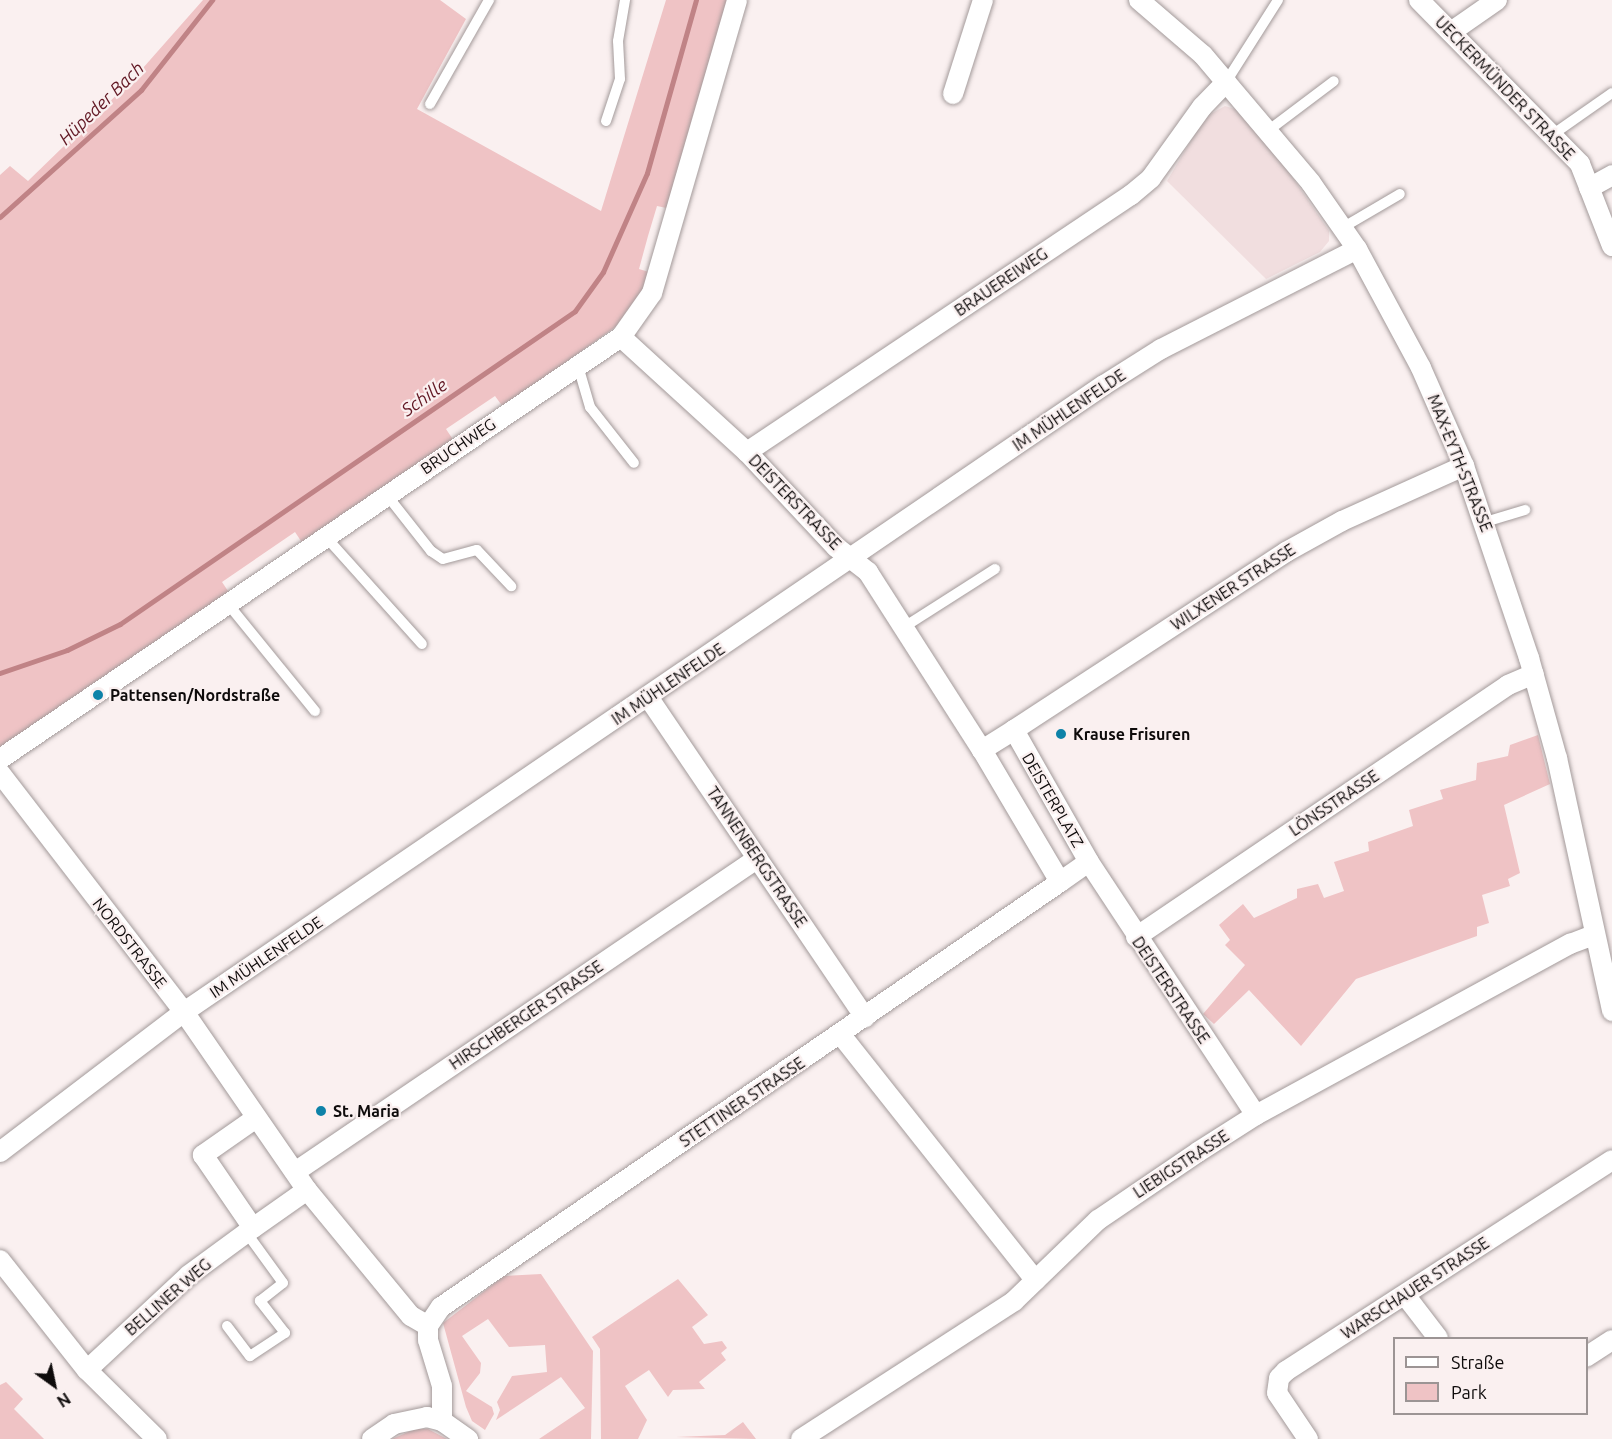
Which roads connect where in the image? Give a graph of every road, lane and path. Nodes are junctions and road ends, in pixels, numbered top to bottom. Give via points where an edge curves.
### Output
1 (489, 0) edge
2 (625, 0) edge
3 (737, 0) edge
4 (983, 0) edge
5 (1139, 0) edge
6 (1278, 0) edge
7 (1419, 0) edge
8 (1497, 0) edge
9 (1451, 32) junction
10 (1334, 81) dead end
11 (1226, 82) junction
12 (1612, 93) edge
13 (953, 94) dead end
14 (430, 104) dead end
15 (606, 121) dead end
16 (1269, 130) junction
17 (1552, 135) junction
18 (1612, 175) edge
19 (1589, 188) junction
20 (1400, 194) dead end
21 (1342, 228) junction
22 (1612, 246) edge
23 (1357, 249) junction
24 (621, 337) junction
25 (578, 366) junction
26 (747, 452) junction
27 (634, 463) dead end
28 (1464, 466) junction
29 (386, 494) junction
30 (1525, 510) dead end
31 (1485, 522) junction
32 (324, 536) junction
33 (852, 559) junction
34 (995, 569) dead end
35 (511, 586) dead end
36 (228, 604) junction
37 (904, 627) junction
38 (422, 644) dead end
39 (1534, 674) junction
40 (648, 697) junction
41 (315, 711) dead end
42 (1014, 730) junction
43 (982, 750) junction
44 (0, 759) edge
45 (0, 773) edge
46 (758, 858) junction
47 (1089, 862) junction
48 (1060, 882) junction
49 (1593, 935) junction
50 (1136, 937) junction
51 (1612, 1007) edge
52 (184, 1012) junction
53 (866, 1017) junction
54 (841, 1035) junction
55 (1256, 1115) junction
56 (256, 1118) junction
57 (0, 1152) edge
58 (1612, 1160) edge
59 (295, 1172) junction
60 (306, 1190) junction
61 (250, 1230) junction
62 (0, 1260) edge
63 (1035, 1280) junction
64 (1405, 1295) junction
65 (227, 1326) dead end
66 (428, 1326) junction
67 (1437, 1337) edge
68 (1612, 1340) edge
69 (1588, 1355) edge
70 (87, 1370) junction
71 (442, 1421) junction
72 (157, 1439) edge
73 (372, 1439) edge
74 (468, 1439) edge
75 (801, 1439) edge
76 (1308, 1439) edge

1 - 14 lane
2 - 15 lane via 618,41 620,79
3 - 24 street, BRUCHWEG via 652,293
4 - 13 street
5 - 11 street, MAX-EYTH-STRASSE via 1180,34
6 - 11 lane
7 - 9 street, UECKERMÜNDER STRASSE
8 - 9 street
9 - 17 street, UECKERMÜNDER STRASSE
10 - 16 lane
11 - 16 street, MAX-EYTH-STRASSE
11 - 26 street, BRAUEREIWEG via 1202,107 1151,178 1131,195
12 - 17 lane
16 - 21 street, MAX-EYTH-STRASSE
17 - 19 street, UECKERMÜNDER STRASSE via 1580,164
18 - 19 street
19 - 22 street, UECKERMÜNDER STRASSE
20 - 21 lane
21 - 23 street, MAX-EYTH-STRASSE
23 - 28 street, MAX-EYTH-STRASSE via 1421,368
23 - 33 street, IM MÜHLENFELDE via 1161,349
24 - 25 street, BRUCHWEG
24 - 26 street, DEISTERSTRASSE
25 - 27 lane via 590,407
25 - 29 street, BRUCHWEG
26 - 33 street, DEISTERSTRASSE
28 - 31 street, MAX-EYTH-STRASSE
28 - 42 street, WILXENER STRASSE via 1342,521 1286,552
29 - 32 street, BRUCHWEG
29 - 35 lane via 431,551 443,559 477,550
30 - 31 lane
31 - 39 street, MAX-EYTH-STRASSE
32 - 36 street, BRUCHWEG
32 - 38 lane
33 - 37 street, DEISTERSTRASSE via 868,572
33 - 40 street, IM MÜHLENFELDE
34 - 37 lane
36 - 41 lane
36 - 44 street, BRUCHWEG
37 - 43 street, DEISTERSTRASSE
39 - 49 street, MAX-EYTH-STRASSE via 1557,758
39 - 50 street, LÖNSSTRASSE via 1508,685
40 - 46 street, TANNENBERGSTRASSE
40 - 52 street, IM MÜHLENFELDE
42 - 43 street
42 - 47 street, DEISTERPLATZ
43 - 48 street
45 - 52 street, NORDSTRASSE
46 - 53 street, TANNENBERGSTRASSE
46 - 59 street, HIRSCHBERGER STRASSE
47 - 48 street, DEISTERPLATZ
47 - 50 street, DEISTERSTRASSE
48 - 53 street, STETTINER STRASSE
49 - 51 street, MAX-EYTH-STRASSE
49 - 55 street, LIEBIGSTRASSE
50 - 55 street, DEISTERSTRASSE
52 - 56 street, NORDSTRASSE
52 - 57 street, IM MÜHLENFELDE
53 - 54 street, STETTINER STRASSE
54 - 63 street
54 - 66 street, STETTINER STRASSE via 441,1307
55 - 63 street, LIEBIGSTRASSE via 1123,1201
56 - 59 street, NORDSTRASSE
56 - 61 street via 203,1155
58 - 64 street, WARSCHAUER STRASSE
59 - 60 street, NORDSTRASSE
60 - 61 street, BELLINER WEG
60 - 66 street via 411,1316
61 - 65 lane via 283,1283 260,1301 285,1333 250,1356
61 - 70 street, BELLINER WEG via 189,1275
62 - 70 street
63 - 75 street, LIEBIGSTRASSE via 1014,1301
64 - 67 street
64 - 76 street, WARSCHAUER STRASSE via 1279,1378 1277,1392 1284,1409
66 - 71 street via 445,1404
68 - 69 street
70 - 72 street
71 - 73 street via 412,1417
71 - 74 street

